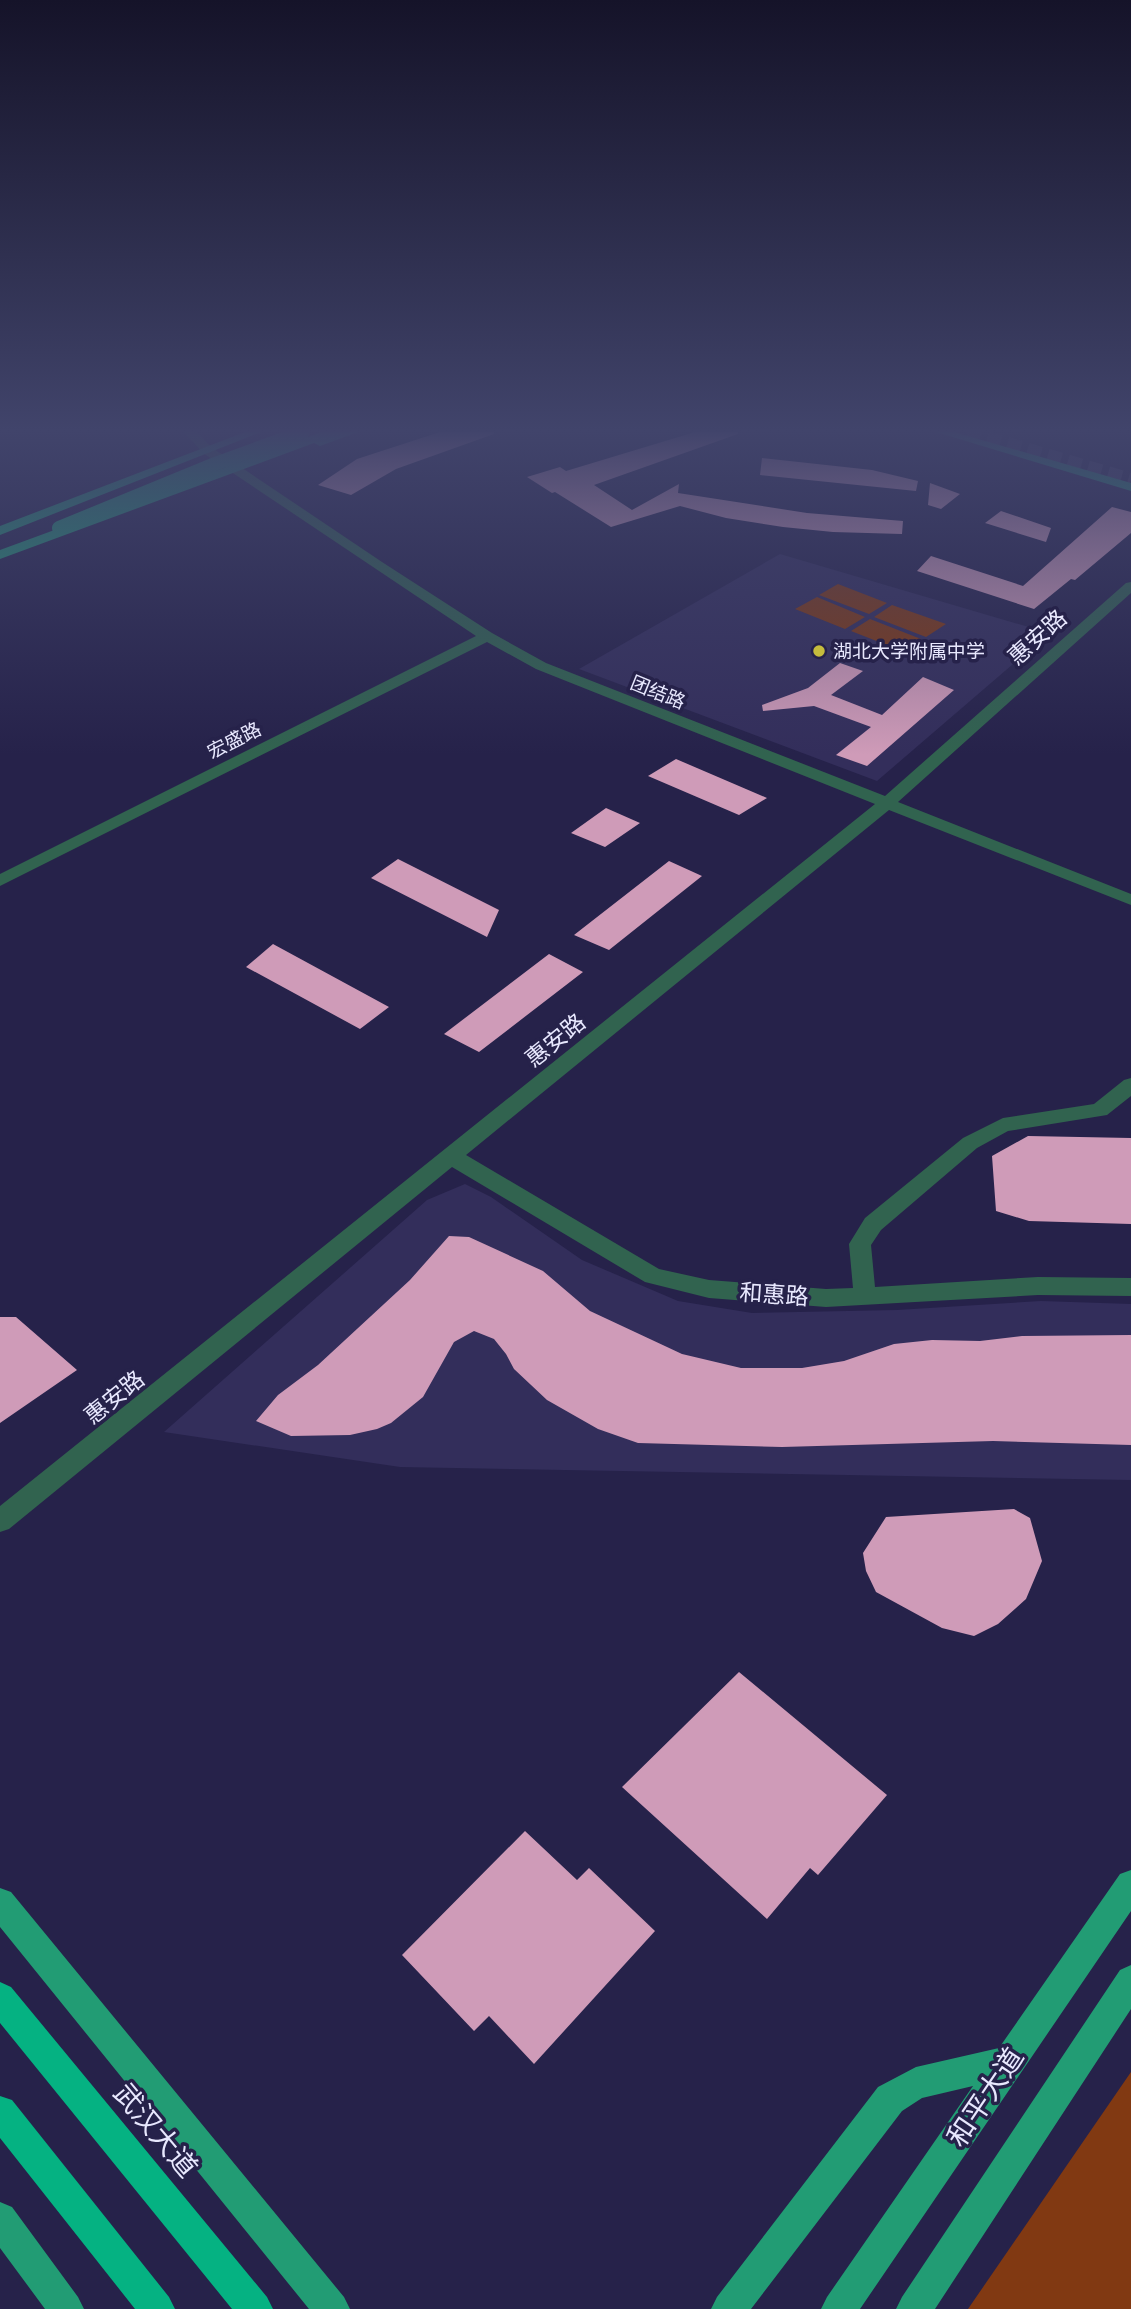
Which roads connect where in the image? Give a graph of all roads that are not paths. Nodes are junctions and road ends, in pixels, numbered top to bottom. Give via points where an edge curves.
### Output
1 (35, 540) edge
2 (43, 540) edge
3 (341, 540) edge
4 (15, 550) junction
5 (0, 555) edge
6 (1131, 586) edge
7 (487, 636) junction
8 (887, 803) junction
9 (0, 881) edge
10 (1131, 900) edge
11 (1131, 1086) edge
12 (451, 1156) junction
13 (1131, 1287) edge
14 (865, 1296) junction
15 (0, 1521) edge
16 (1131, 1885) edge
17 (0, 1903) edge
18 (1131, 1981) edge
19 (0, 1997) edge
20 (1010, 2062) junction
21 (0, 2112) edge
22 (0, 2219) edge
23 (66, 2309) edge
24 (157, 2309) edge
25 (255, 2309) edge
26 (332, 2309) edge
27 (729, 2309) edge
28 (839, 2309) edge
29 (914, 2309) edge

1 - 4 main road, bridge
2 - 4 main road
3 - 7 street, 团结路
4 - 5 main road
6 - 8 street, 惠安路
7 - 8 street, 团结路 via 541,666
7 - 9 street, 宏盛路
8 - 10 street, 团结路
8 - 12 street, 惠安路
11 - 14 street via 1100,1110 1003,1125 970,1143 873,1224 860,1244
12 - 14 street, 和惠路 via 653,1276 709,1289 826,1298
12 - 15 street, 惠安路
13 - 14 street, 和惠路 via 1038,1286
16 - 20 main road, 和平大道
17 - 26 main road
18 - 29 main road
19 - 25 highway, 武汉大道
20 - 27 main road via 916,2083 890,2099
20 - 28 main road, 和平大道
21 - 24 highway
22 - 23 main road

